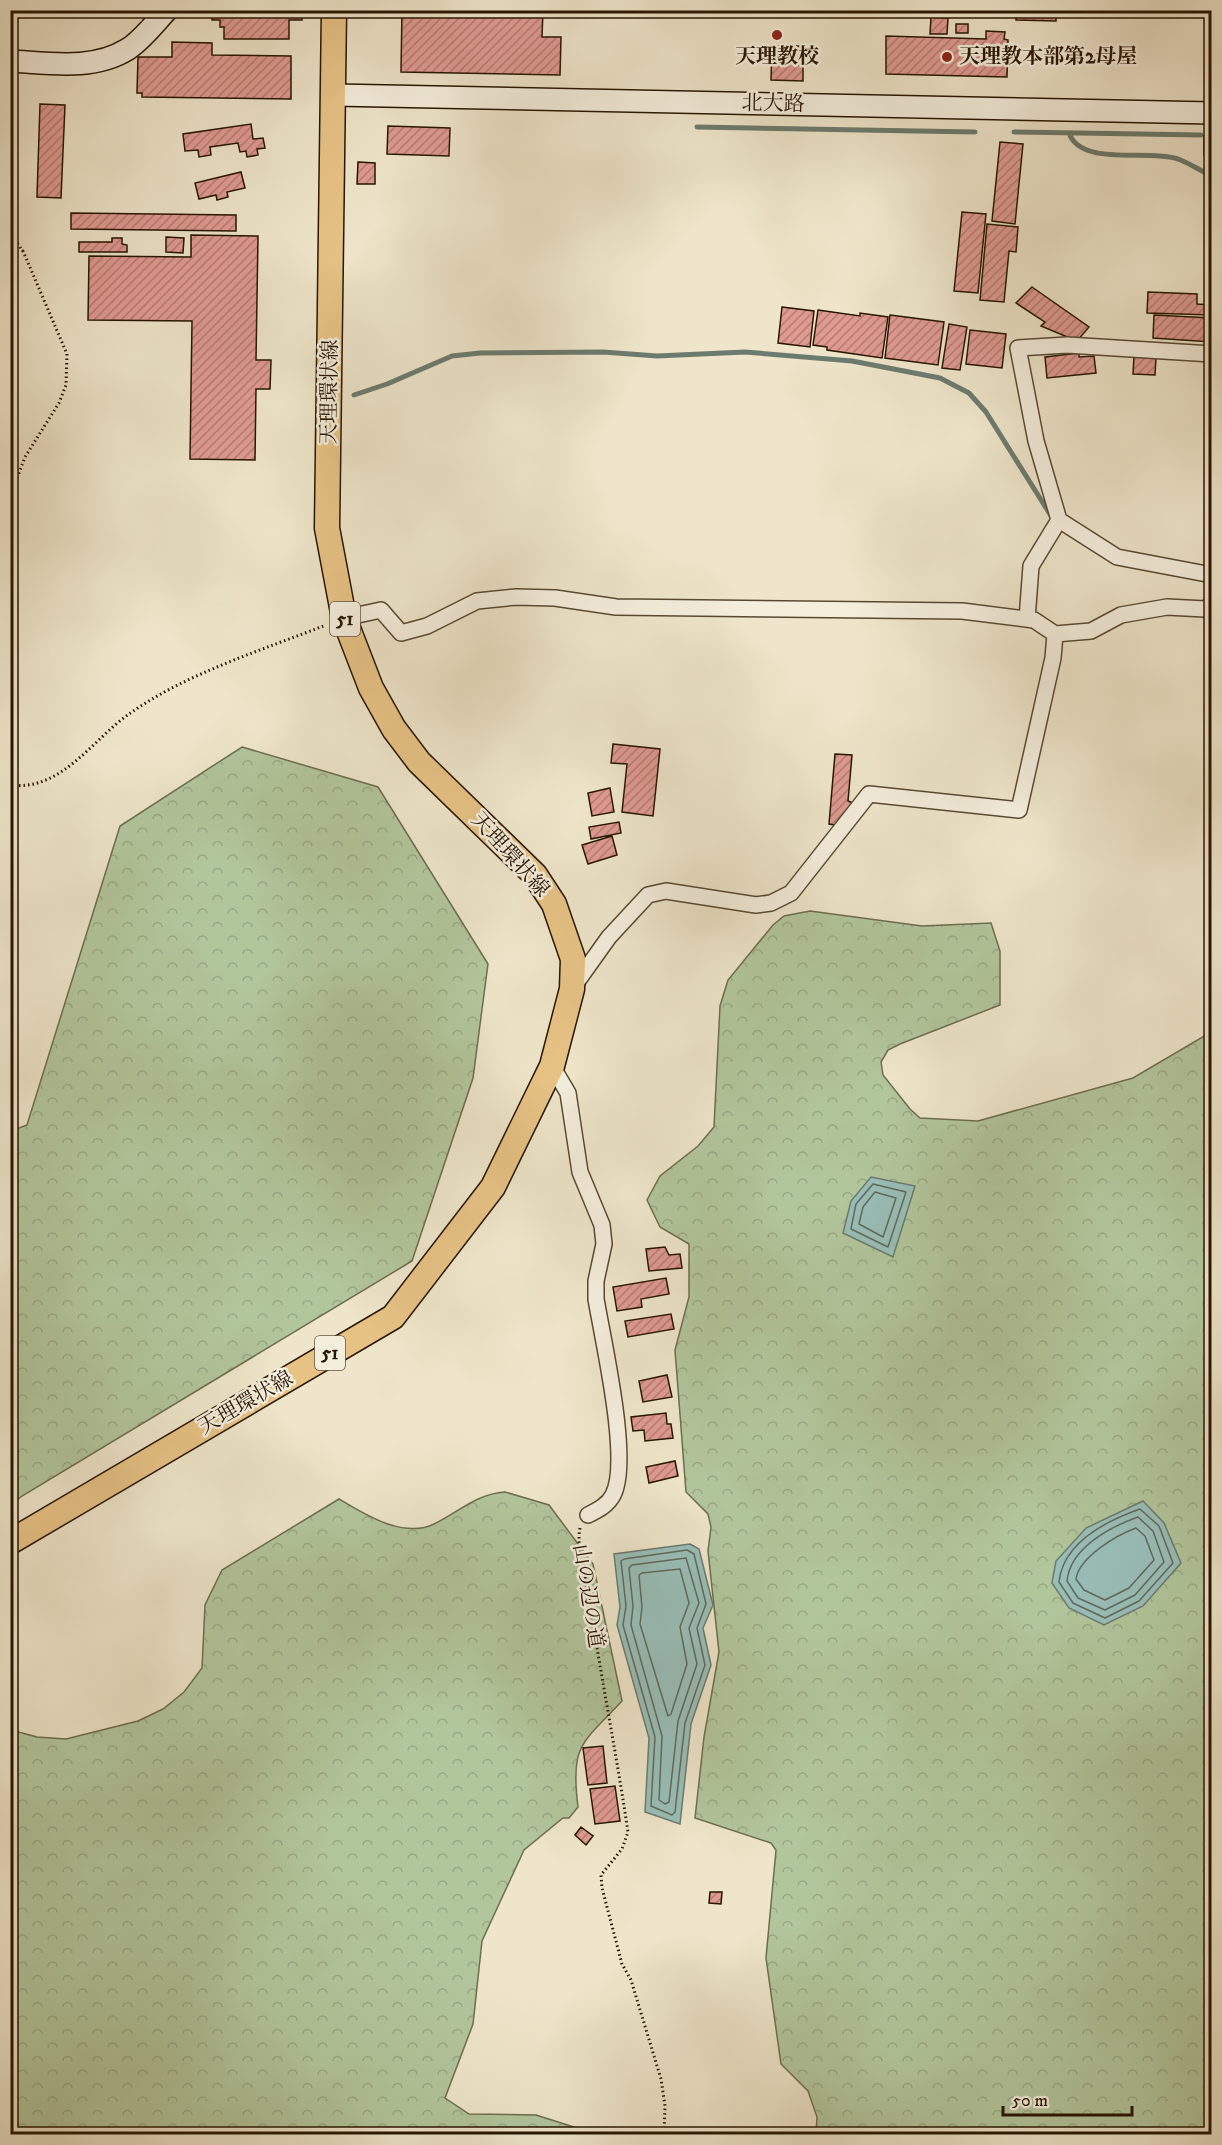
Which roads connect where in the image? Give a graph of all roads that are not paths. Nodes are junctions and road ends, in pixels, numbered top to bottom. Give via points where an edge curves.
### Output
1 (167, 10) edge
2 (334, 10) edge
3 (10, 60) edge
4 (335, 95) junction
5 (1212, 113) edge
6 (1212, 354) edge
7 (1059, 520) junction
8 (1212, 575) edge
9 (1212, 604) edge
10 (344, 618) junction
11 (1027, 619) junction
12 (1054, 634) junction
13 (572, 989) junction
14 (552, 1066) junction
15 (588, 1515) road end
16 (10, 1542) edge

1 - 3 street via 129,49 105,59 76,65
2 - 4 main road, 天理環状線 / 51
4 - 5 street, 北大路
4 - 10 main road, 天理環状線 / 51 via 327,528
6 - 7 street via 1066,345 1018,348 1036,441
7 - 8 street via 1117,557
7 - 11 street via 1031,566
9 - 12 street via 1205,609 1167,607 1121,615 1091,631
10 - 11 street via 381,610 401,633 427,626 477,601 516,597 616,607 962,611
10 - 13 main road, 天理環状線 / 51 via 371,688 394,729 419,762 535,875 554,904 573,959
11 - 12 street
12 - 13 street via 1053,658 1019,810 869,794 791,893 756,905 666,891 648,895 609,937
13 - 14 main road, 天理環状線 / 51
14 - 15 street, 山の辺の道 via 568,1093 580,1172 602,1225 604,1244 596,1299 620,1453 613,1496 601,1509
14 - 16 main road, 天理環状線 / 51 via 493,1187 393,1317

